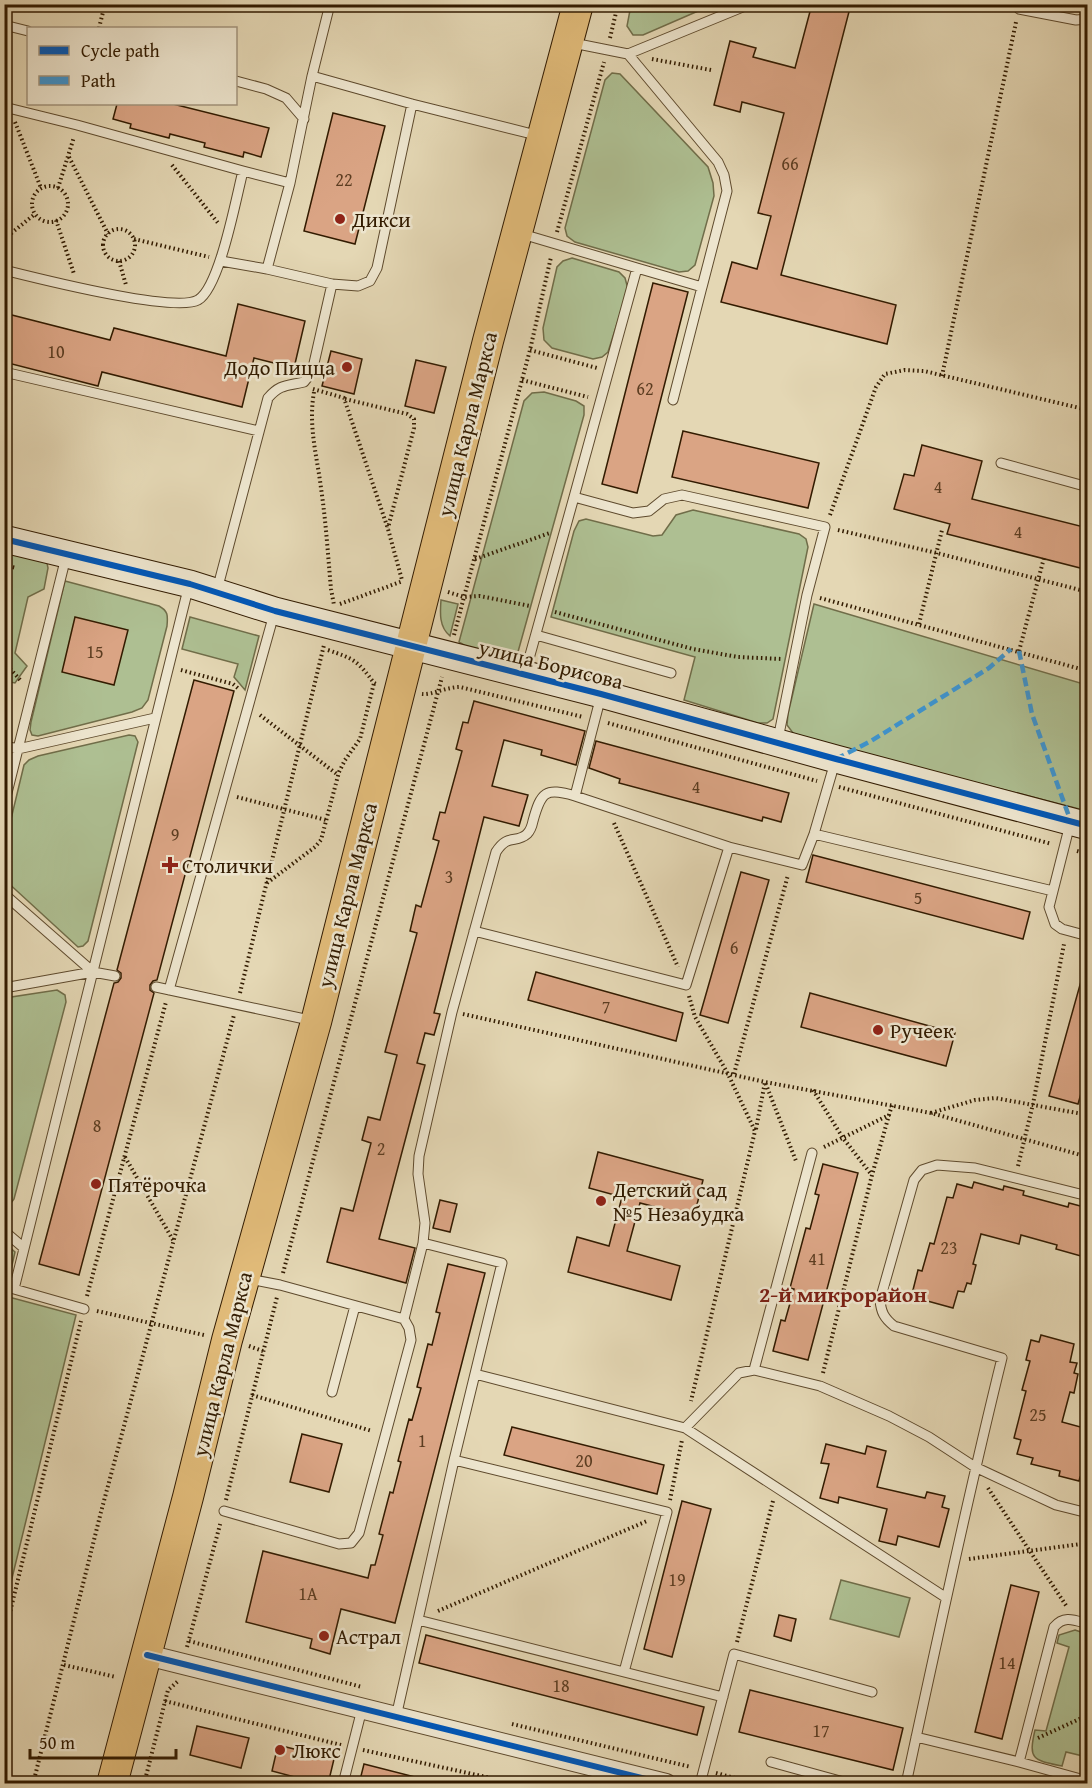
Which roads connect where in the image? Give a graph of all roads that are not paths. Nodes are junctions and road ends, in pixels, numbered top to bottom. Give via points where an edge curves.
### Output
1 (330, 4) edge
2 (578, 4) edge
3 (750, 4) edge
4 (1019, 7) edge
5 (1088, 18) edge
6 (4, 25) edge
7 (27, 31) edge
8 (567, 42) junction
9 (628, 54) junction
10 (312, 76) junction
11 (237, 81) edge
12 (412, 104) junction
13 (7, 108) edge
14 (304, 119) junction
15 (542, 137) junction
16 (243, 171) junction
17 (290, 183) junction
18 (517, 232) junction
19 (221, 261) junction
20 (638, 268) junction
21 (267, 269) junction
22 (4, 270) edge
23 (332, 284) junction
24 (702, 287) junction
25 (4, 372) edge
26 (673, 400) dead end
27 (259, 431) junction
28 (1000, 463) dead end
29 (1088, 487) edge
30 (574, 497) junction
31 (4, 539) edge
32 (64, 565) junction
33 (190, 584) junction
34 (217, 592) junction
35 (275, 611) junction
36 (536, 635) junction
37 (410, 646) junction
38 (671, 673) dead end
39 (524, 675) junction
40 (601, 694) junction
41 (155, 718) junction
42 (777, 742) junction
43 (4, 746) edge
44 (18, 749) junction
45 (832, 771) junction
46 (575, 796) junction
47 (4, 805) edge
48 (1074, 831) edge
49 (814, 834) junction
50 (729, 847) junction
51 (1053, 891) junction
52 (4, 894) edge
53 (474, 931) junction
54 (1088, 936) edge
55 (93, 972) junction
56 (115, 976) dead end
57 (156, 987) dead end
58 (4, 988) edge
59 (169, 990) junction
60 (316, 1022) junction
61 (812, 1153) road end
62 (1088, 1196) edge
63 (4, 1231) edge
64 (423, 1243) junction
65 (24, 1248) junction
66 (244, 1277) junction
67 (356, 1306) junction
68 (84, 1308) road end
69 (404, 1320) junction
70 (754, 1370) junction
71 (475, 1374) junction
72 (332, 1392) dead end
73 (685, 1428) junction
74 (454, 1460) junction
75 (975, 1467) junction
76 (224, 1511) road end
77 (1088, 1513) edge
78 (945, 1597) junction
79 (418, 1620) junction
80 (1088, 1624) edge
81 (147, 1655) junction
82 (624, 1672) junction
83 (872, 1692) dead end
84 (723, 1697) junction
85 (362, 1708) junction
86 (396, 1717) junction
87 (916, 1737) junction
88 (771, 1762) dead end
89 (1019, 1762) junction
90 (809, 1772) junction
91 (1088, 1781) edge
92 (112, 1784) edge
93 (185, 1784) edge
94 (192, 1784) edge
95 (343, 1784) edge
96 (666, 1784) edge
97 (700, 1784) edge
98 (806, 1784) edge
99 (851, 1784) edge
100 (906, 1784) edge

1 - 10 lane
2 - 8 main road, улица Карла Маркса
3 - 9 lane
4 - 5 lane via 1076,20
6 - 7 lane
8 - 9 lane
8 - 15 main road, улица Карла Маркса
9 - 24 lane via 724,174 727,191
10 - 12 lane
10 - 14 lane
11 - 14 lane via 286,98
12 - 15 lane
12 - 23 lane via 377,268 370,282 358,286
13 - 16 lane
14 - 17 lane
15 - 18 main road, улица Карла Маркса
16 - 17 lane
16 - 19 lane
17 - 21 lane
18 - 20 lane
18 - 37 main road, улица Карла Маркса via 414,583
19 - 21 lane
19 - 22 lane via 199,299 182,304 78,288
20 - 24 lane
20 - 30 lane
21 - 23 lane
23 - 27 lane via 312,372 304,382 276,389 268,398
24 - 26 lane
25 - 27 lane
27 - 34 lane
28 - 29 lane
30 - 36 lane
30 - 42 lane via 633,513 649,511 664,499 682,495 825,527
31 - 32 street, улица Борисова
32 - 33 street, улица Борисова
32 - 44 lane
33 - 34 street, улица Борисова
33 - 41 lane
34 - 35 street, улица Борисова
35 - 37 street, улица Борисова
35 - 59 lane
36 - 38 lane
36 - 39 lane
37 - 39 street, улица Борисова
37 - 60 main road, улица Карла Маркса via 386,686
39 - 40 street, улица Борисова
40 - 42 street, улица Борисова
40 - 46 lane
41 - 44 lane
41 - 55 lane
42 - 45 street, улица Борисова
43 - 44 lane
44 - 47 lane
45 - 48 street, улица Борисова
45 - 49 lane
46 - 50 lane
46 - 53 lane via 548,792 539,800 531,829 525,836 500,846
48 - 51 lane
49 - 50 lane via 802,865
49 - 51 lane
50 - 53 lane via 686,985
51 - 54 lane via 1049,907 1055,924
52 - 55 lane
53 - 64 lane via 419,1156
55 - 56 lane
55 - 58 lane
55 - 65 lane
57 - 59 lane
59 - 60 lane
60 - 66 main road, улица Карла Маркса
61 - 70 lane
62 - 75 lane via 975,1168 937,1165 922,1170 914,1180 880,1300 881,1310 894,1326 1002,1358
63 - 65 lane
64 - 69 lane
64 - 71 lane via 502,1263
65 - 68 lane via 14,1289
66 - 67 lane
66 - 81 main road, улица Карла Маркса
67 - 69 lane
67 - 72 lane
69 - 76 lane via 411,1340 360,1533 351,1543 339,1544
70 - 73 lane via 739,1373
70 - 75 lane via 820,1386 889,1416
71 - 73 lane
71 - 74 lane
73 - 78 lane
74 - 79 lane
74 - 82 lane via 667,1512
75 - 77 lane via 1056,1504
75 - 78 lane
78 - 87 lane
79 - 82 lane
79 - 86 lane
80 - 89 lane via 1065,1618 1054,1627
81 - 85 street
81 - 92 main road, улица Карла Маркса
82 - 84 lane
83 - 84 lane via 734,1654
84 - 97 lane
85 - 86 street
85 - 95 lane
86 - 96 street
87 - 89 lane
87 - 100 lane
88 - 90 lane
89 - 91 lane
90 - 98 lane
90 - 99 lane
93 - 94 lane

